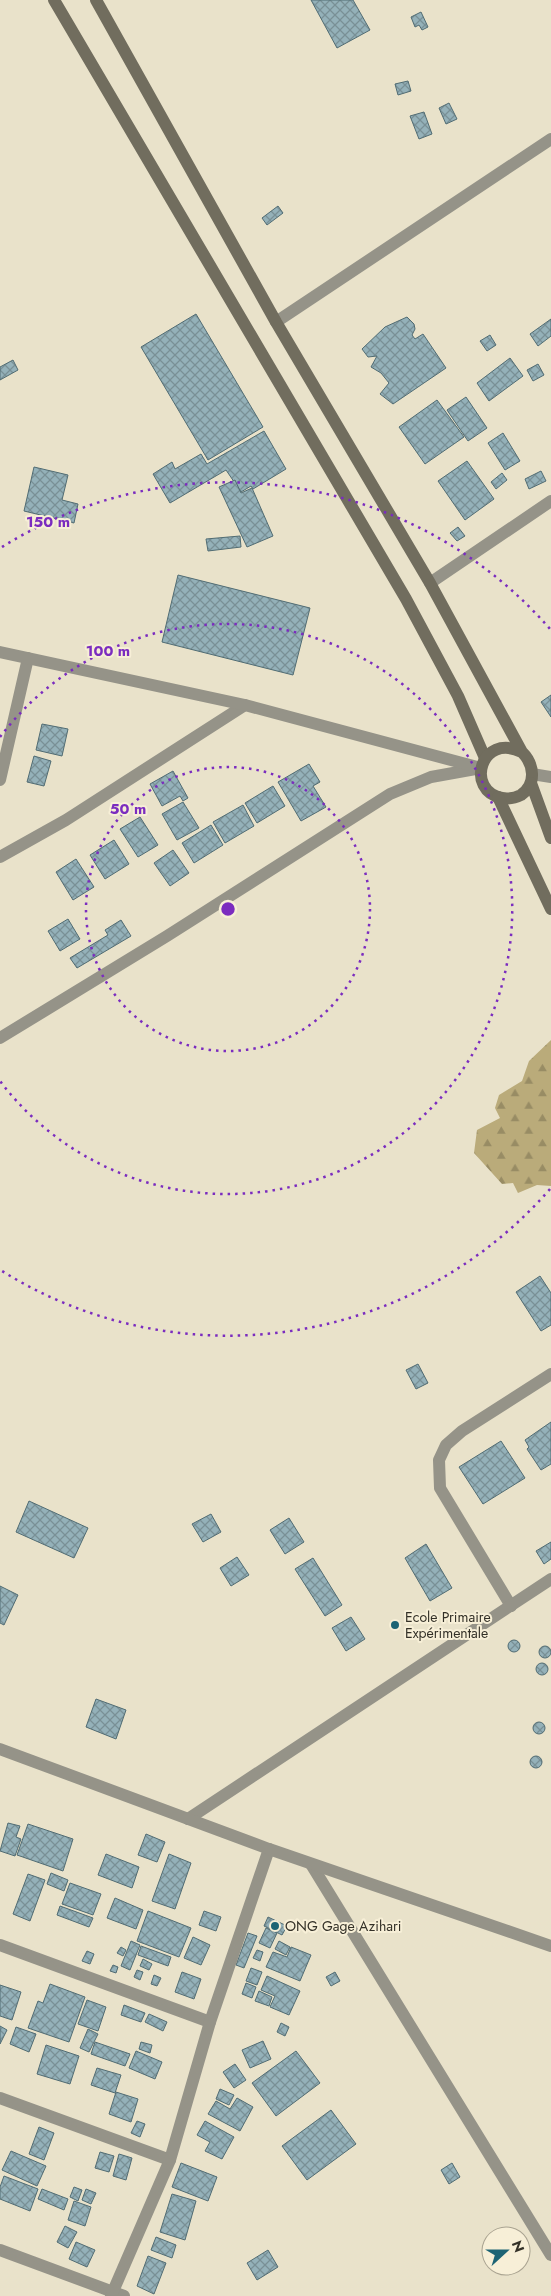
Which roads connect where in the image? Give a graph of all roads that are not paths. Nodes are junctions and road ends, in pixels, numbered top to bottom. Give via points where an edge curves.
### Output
1 (54, 0) edge
2 (96, 0) edge
3 (551, 139) edge
4 (276, 322) junction
5 (551, 500) edge
6 (430, 583) junction
7 (0, 652) edge
8 (28, 658) junction
9 (244, 705) junction
10 (522, 752) junction
11 (483, 763) junction
12 (551, 777) edge
13 (532, 778) junction
14 (0, 780) edge
15 (498, 797) junction
16 (551, 838) edge
17 (0, 857) edge
18 (551, 909) edge
19 (0, 1038) edge
20 (551, 1374) edge
21 (551, 1579) edge
22 (510, 1606) junction
23 (0, 1749) edge
24 (188, 1819) junction
25 (269, 1849) junction
26 (311, 1864) junction
27 (0, 1945) edge
28 (551, 1946) edge
29 (210, 2022) junction
30 (0, 2098) edge
31 (170, 2160) junction
32 (0, 2250) edge
33 (551, 2255) edge
34 (116, 2295) edge

1 - 11 main road via 406,599 458,696
2 - 4 main road
3 - 4 street
4 - 6 main road
5 - 6 street
6 - 10 main road
7 - 8 street
8 - 9 street
8 - 14 street
9 - 11 street
9 - 17 street via 66,820
10 - 11 main road via 502,747 492,751
10 - 13 main road via 528,758
11 - 15 main road via 484,786
11 - 19 street via 431,777 390,794
12 - 13 street
13 - 15 main road via 520,795 506,799
13 - 16 main road
15 - 18 main road
20 - 22 street via 462,1432 446,1445 439,1460 440,1488
21 - 22 street
22 - 24 street
23 - 24 street
24 - 25 street
25 - 26 street
25 - 29 street
26 - 28 street
26 - 33 street
27 - 29 street
29 - 31 street
30 - 31 street
31 - 34 street
32 - 34 street

